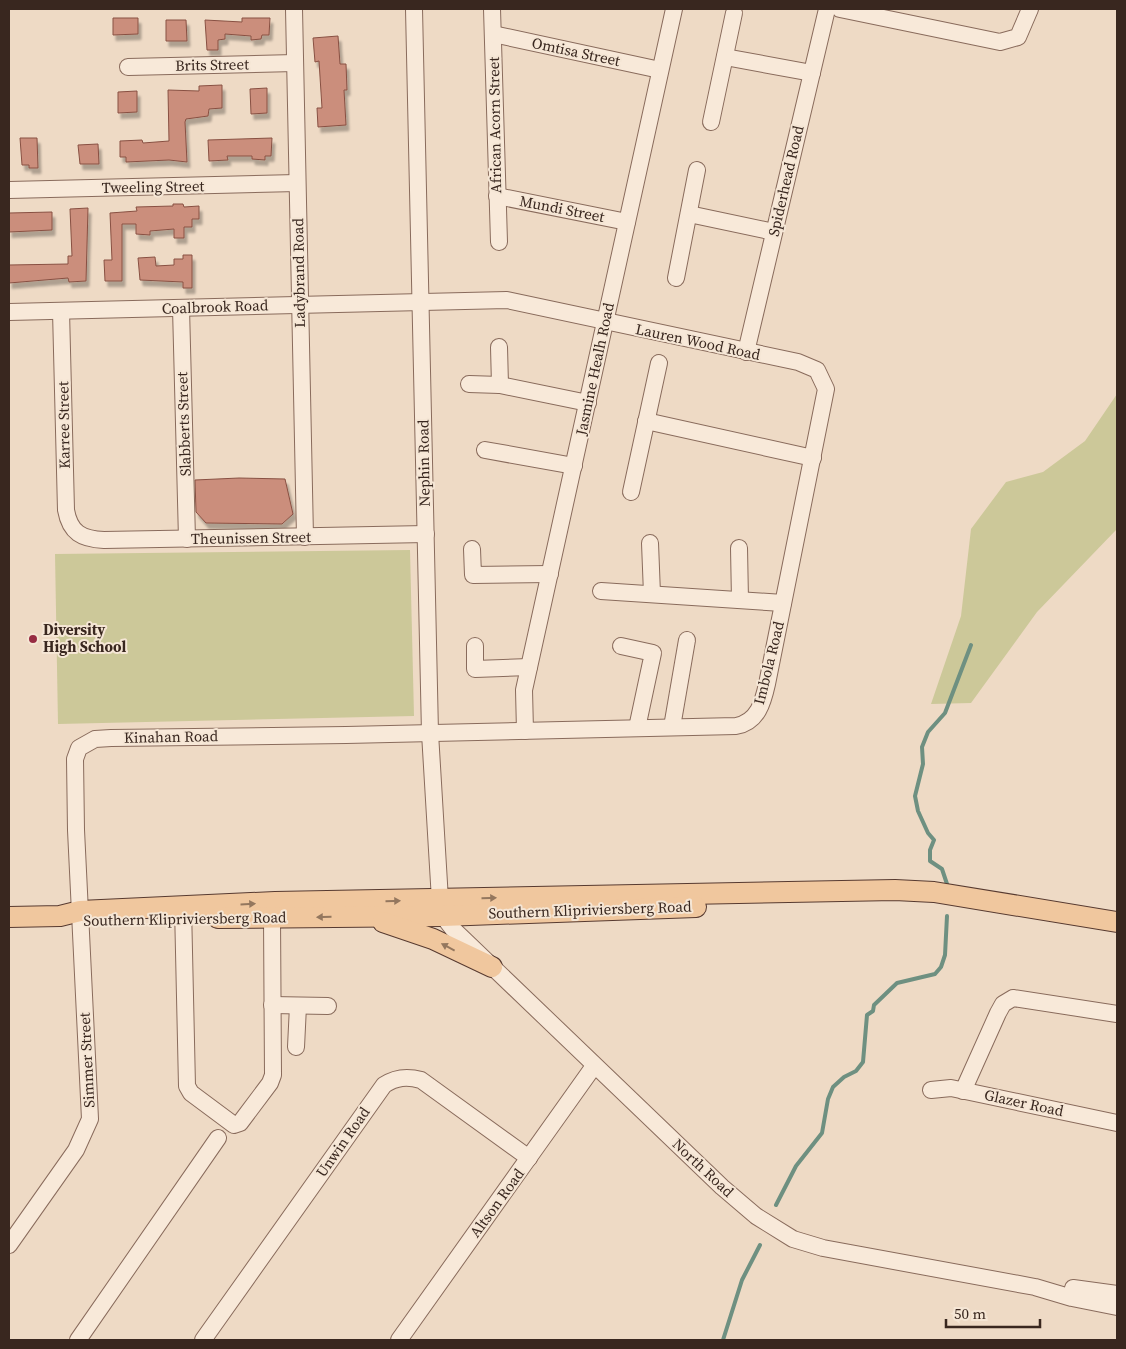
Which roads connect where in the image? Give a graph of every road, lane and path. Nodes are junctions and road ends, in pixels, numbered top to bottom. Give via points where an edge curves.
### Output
1 (294, 9) edge
2 (414, 9) edge
3 (492, 9) edge
4 (674, 9) edge
5 (827, 9) edge
6 (840, 9) edge
7 (1030, 9) edge
8 (734, 13) dead end
9 (493, 34) junction
10 (725, 57) junction
11 (295, 64) junction
12 (128, 67) dead end
13 (660, 70) junction
14 (812, 73) junction
15 (710, 122) dead end
16 (698, 170) dead end
17 (297, 183) junction
18 (9, 190) edge
19 (497, 196) junction
20 (689, 214) junction
21 (627, 222) junction
22 (774, 232) junction
23 (499, 242) dead end
24 (676, 278) dead end
25 (420, 302) junction
26 (300, 304) junction
27 (181, 308) junction
28 (61, 311) junction
29 (9, 312) edge
30 (606, 322) junction
31 (499, 347) dead end
32 (746, 352) junction
33 (798, 362) joint
34 (659, 363) dead end
35 (469, 384) dead end
36 (500, 385) junction
37 (588, 403) junction
38 (646, 421) junction
39 (484, 450) dead end
40 (813, 458) junction
41 (574, 466) junction
42 (631, 492) dead end
43 (426, 534) junction
44 (78, 535) joint
45 (305, 536) junction
46 (187, 539) junction
47 (650, 543) dead end
48 (739, 548) dead end
49 (472, 549) dead end
50 (550, 574) junction
51 (602, 591) dead end
52 (652, 594) junction
53 (740, 600) junction
54 (783, 603) junction
55 (687, 640) dead end
56 (475, 646) dead end
57 (622, 646) dead end
58 (529, 668) junction
59 (672, 727) junction
60 (637, 728) junction
61 (525, 731) junction
62 (430, 733) junction
63 (648, 902) junction
64 (442, 908) junction
65 (183, 913) junction
66 (9, 917) edge
67 (80, 917) junction
68 (356, 917) junction
69 (272, 918) junction
70 (1117, 922) edge
71 (1117, 935) edge
72 (492, 967) junction
73 (272, 1005) junction
74 (298, 1006) junction
75 (328, 1006) dead end
76 (1117, 1014) edge
77 (296, 1047) dead end
78 (594, 1066) junction
79 (931, 1090) dead end
80 (963, 1091) junction
81 (1117, 1123) edge
82 (218, 1138) dead end
83 (529, 1158) junction
84 (9, 1246) edge
85 (1035, 1287) junction
86 (1117, 1294) edge
87 (1117, 1307) edge
88 (78, 1340) edge
89 (204, 1340) edge
90 (399, 1340) edge

1 - 11 street, Ladybrand Road
2 - 25 street, Nephin Road
3 - 9 street, African Acorn Street
4 - 13 street, Jasmine Healh Road
5 - 14 street, Spiderhead Road
6 - 7 street via 1000,42 1018,37
8 - 10 street
9 - 13 street, Omtisa Street
9 - 19 street, African Acorn Street
10 - 14 street
10 - 15 street
11 - 12 street, Brits Street
11 - 17 street, Ladybrand Road
13 - 21 street, Jasmine Healh Road
14 - 22 street, Spiderhead Road
16 - 20 street
17 - 18 street, Tweeling Street
17 - 26 street, Ladybrand Road
19 - 21 street, Mundi Street
19 - 23 street, African Acorn Street
20 - 22 street
20 - 24 street
21 - 30 street, Jasmine Healh Road
22 - 32 street, Spiderhead Road
25 - 26 street, Coalbrook Road
25 - 30 street, Lauren Wood Road via 507,300
25 - 43 street, Nephin Road
26 - 27 street, Coalbrook Road
26 - 45 street, Ladybrand Road
27 - 28 street, Coalbrook Road
27 - 46 street, Slabberts Street
28 - 29 street, Coalbrook Road
28 - 44 street, Karree Street via 66,510 69,524
30 - 32 street, Lauren Wood Road
30 - 37 street, Jasmine Healh Road
31 - 36 street
32 - 33 street, Lauren Wood Road
33 - 40 street, Imbola Road via 817,370 826,389
34 - 38 street
35 - 36 street
36 - 37 street
37 - 41 street, Jasmine Healh Road
38 - 40 street
38 - 42 street
39 - 41 street
40 - 54 street, Imbola Road
41 - 50 street, Jasmine Healh Road
43 - 45 street, Theunissen Street
43 - 62 street, Nephin Road
44 - 46 street, Theunissen Street via 104,540
45 - 46 street, Theunissen Street
47 - 52 street
48 - 53 street
49 - 50 street via 473,575
50 - 58 street, Jasmine Healh Road
51 - 52 street
52 - 53 street
53 - 54 street
54 - 59 street, Imbola Road via 762,706 752,718 736,726
55 - 59 street
56 - 58 street via 475,668
57 - 60 street via 653,653
58 - 61 street, Jasmine Healh Road via 524,690
59 - 60 street, Imbola Road
60 - 61 street, Imbola Road
61 - 62 street, Imbola Road
62 - 64 street, Nephin Road
62 - 67 street, Kinahan Road via 89,741 79,748 75,759
63 - 64 main road, Southern Klipriviersberg Road
63 - 70 main road, Southern Klipriviersberg Road via 895,890 934,892
63 - 71 main road, Southern Klipriviersberg Road via 907,900 955,905
65 -> 64 main road, Southern Klipriviersberg Road via 275,902
64 - 68 main road, Southern Klipriviersberg Road
64 - 72 street, North Road
65 - 67 main road, Southern Klipriviersberg Road
65 - 69 main road, Southern Klipriviersberg Road
65 - 73 street via 187,1086 191,1093 234,1125 240,1123 273,1075
66 - 67 main road, Southern Klipriviersberg Road
67 - 84 street, Simmer Street via 90,1119 76,1150
68 -> 69 main road, Southern Klipriviersberg Road
72 -> 68 main road via 412,930
69 - 73 street
72 - 78 street, North Road
73 - 74 street
74 - 75 street
74 - 77 street
76 - 80 street via 1013,998 1003,1004 998,1013
78 - 83 street, Altson Road
78 - 85 street, North Road via 722,1187 784,1235 823,1248
79 - 80 street, Glazer Road via 951,1088
80 - 81 street, Glazer Road
82 - 88 street
83 - 89 street, Unwin Road via 421,1080 412,1077 392,1080 384,1085
83 - 90 street, Altson Road
85 - 86 street, North Road
85 - 87 street, North Road

